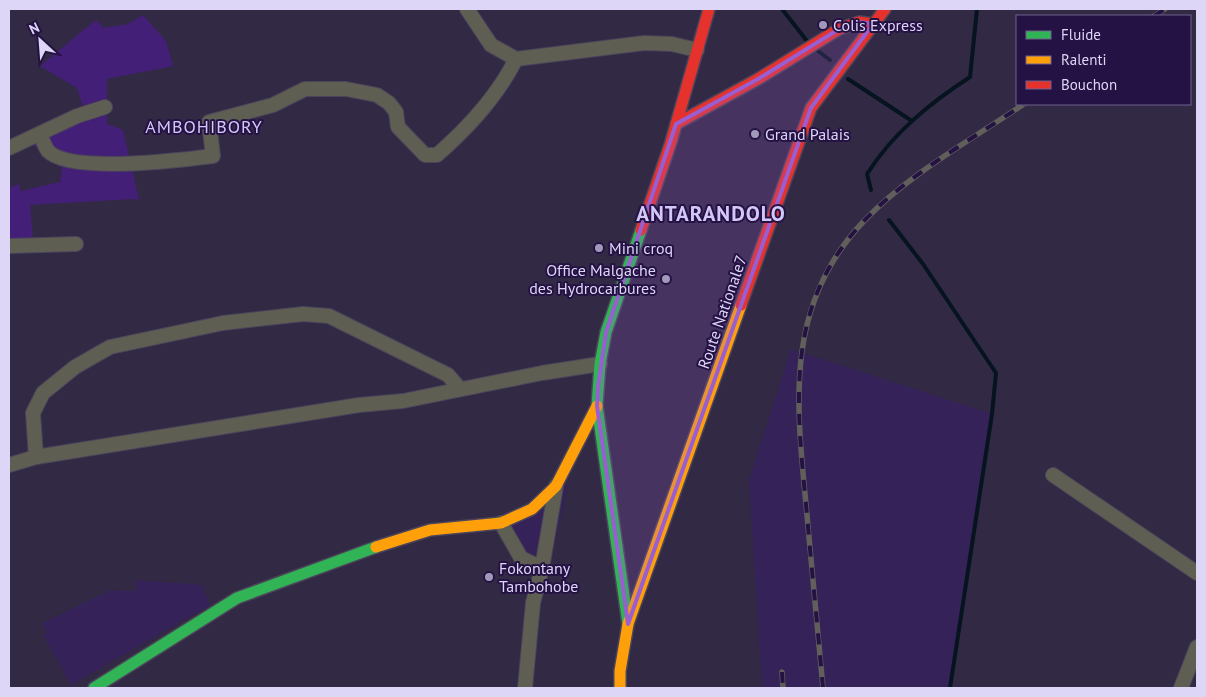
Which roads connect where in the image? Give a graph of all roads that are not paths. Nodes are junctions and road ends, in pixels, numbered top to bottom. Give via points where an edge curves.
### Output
1 (467, 9) edge
2 (709, 9) edge
3 (885, 9) edge
4 (873, 24) junction
5 (697, 50) junction
6 (516, 59) junction
7 (105, 107) dead end
8 (676, 124) junction
9 (40, 134) junction
10 (9, 148) edge
11 (76, 244) dead end
12 (9, 246) edge
13 (600, 364) junction
14 (460, 389) junction
15 (597, 406) junction
16 (36, 457) junction
17 (9, 465) edge
18 (1053, 476) dead end
19 (556, 486) junction
20 (501, 522) junction
21 (542, 568) junction
22 (1197, 573) edge
23 (628, 624) junction
24 (1197, 647) edge
25 (94, 688) edge
26 (525, 688) edge
27 (620, 688) edge
28 (1181, 688) edge

1 - 6 street via 491,44
2 - 5 street
3 - 4 street, Route Nationale7
4 - 8 street via 859,22 839,29
4 - 23 street, Route Nationale7 via 811,108
5 - 6 street via 672,44 644,43
5 - 8 street
6 - 9 street via 503,84 474,119 437,154 424,155 398,127 396,112 389,103 377,95 346,89 305,90 273,105 209,122 213,156 153,164 68,162 48,151
7 - 9 street
8 - 13 street via 606,332
9 - 10 street
11 - 12 street
13 - 14 street
13 - 15 street
14 - 16 street via 403,401 351,406
14 - 16 street via 448,375 329,316 304,314 223,323 110,347 75,367 43,393 33,413
15 - 19 street
15 - 23 street
16 - 17 street
18 - 22 street
19 - 20 street via 532,509
19 - 21 street
20 - 21 street via 521,558
20 - 25 street via 430,530 237,598
21 - 26 street via 532,603
23 - 27 street
24 - 28 street

